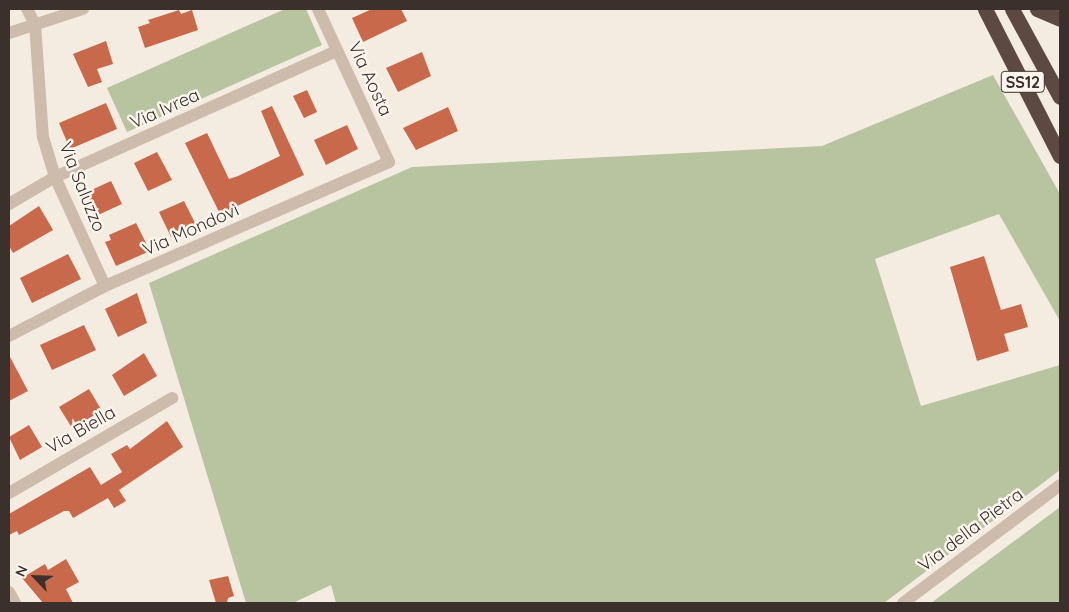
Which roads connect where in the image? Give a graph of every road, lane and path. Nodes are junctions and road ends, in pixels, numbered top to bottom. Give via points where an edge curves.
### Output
1 (27, 9) edge
2 (83, 9) edge
3 (320, 9) edge
4 (985, 9) edge
5 (1012, 9) edge
6 (1037, 9) edge
7 (1060, 19) edge
8 (34, 24) junction
9 (9, 33) edge
10 (337, 51) junction
11 (1060, 97) edge
12 (1060, 156) edge
13 (390, 162) joint
14 (55, 177) junction
15 (9, 204) edge
16 (105, 286) junction
17 (9, 336) edge
18 (172, 398) dead end
19 (1060, 485) edge
20 (9, 493) edge
21 (9, 592) edge
22 (15, 603) edge
23 (902, 603) edge

1 - 8 street, Via Saluzzo
2 - 8 street
3 - 10 street, Via Aosta
4 - 12 highway, SS12
5 - 11 highway, SS12
6 - 7 highway
8 - 9 street
8 - 14 street, Via Saluzzo via 40,124
10 - 13 street, Via Aosta
10 - 14 street, Via Ivrea
13 - 16 street, Via Mondovì
14 - 15 street, Via Ivrea
14 - 16 street, Via Saluzzo
16 - 17 street, Via Mondovì
18 - 20 street, Via Biella
19 - 23 street, Via della Pietra
21 - 22 street

